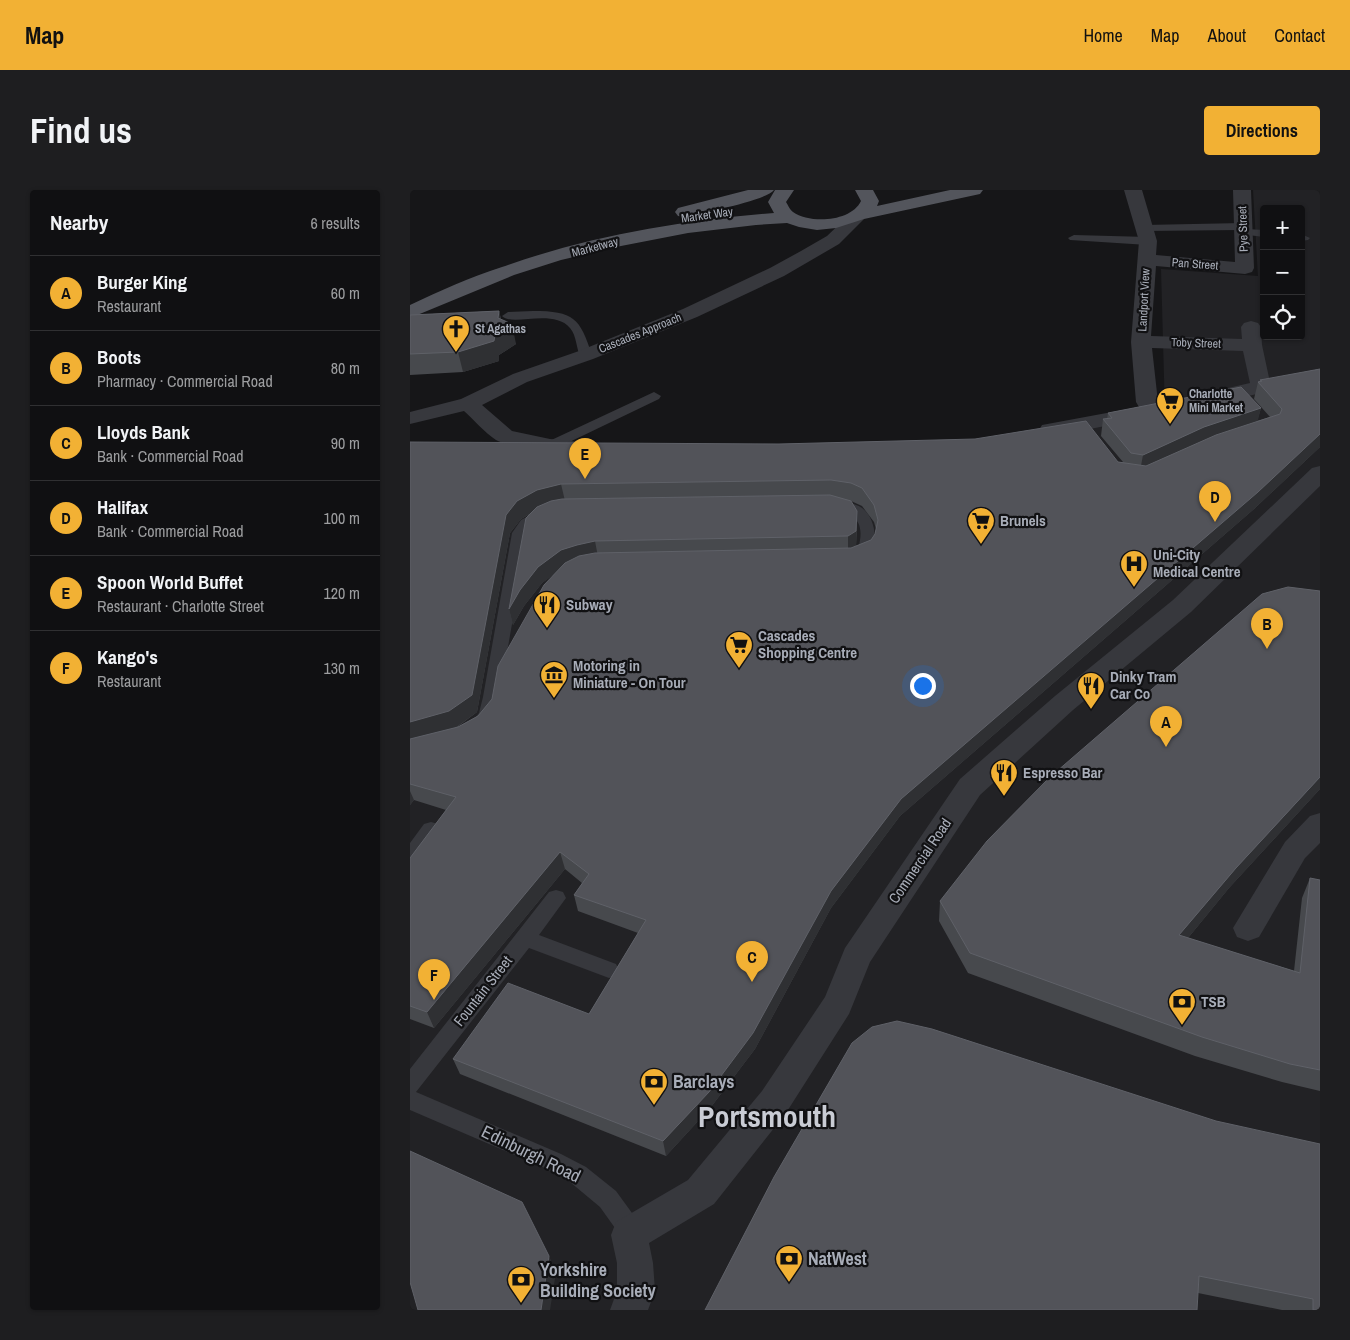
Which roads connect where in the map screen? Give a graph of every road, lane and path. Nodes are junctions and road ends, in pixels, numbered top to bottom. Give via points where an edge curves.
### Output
1 (864, 190) edge
2 (974, 190) edge
3 (1133, 190) edge
4 (1242, 190) edge
5 (776, 194) edge
6 (859, 216) junction
7 (796, 220) junction
8 (636, 223) joint
9 (1244, 229) junction
10 (1260, 233) edge
11 (1146, 235) junction
12 (1074, 238) dead end
13 (808, 255) junction
14 (1146, 260) junction
15 (1245, 268) joint
16 (410, 296) edge
17 (410, 312) edge
18 (508, 316) dead end
19 (1141, 342) junction
20 (586, 355) junction
21 (654, 396) dead end
22 (468, 404) junction
23 (1171, 407) junction
24 (410, 418) edge
25 (1033, 433) edge
26 (550, 446) junction
27 (598, 448) edge
28 (1320, 473) edge
29 (821, 504) edge
30 (558, 509) edge
31 (840, 560) edge
32 (517, 640) edge
33 (494, 681) junction
34 (470, 731) edge
35 (1320, 824) edge
36 (431, 829) edge
37 (410, 857) edge
38 (556, 898) dead end
39 (1248, 928) dead end
40 (525, 938) junction
41 (609, 970) dead end
42 (410, 1085) edge
43 (410, 1100) edge
44 (629, 1235) junction
45 (629, 1310) edge

1 - 6 main road via 869,194 870,208
2 - 6 main road
3 - 11 street, Landport View
4 - 9 street, Pye Street
5 - 7 main road via 778,207
5 - 8 main road, Market Way via 698,217
6 - 7 main road, Marketway via 830,224
6 - 13 street, Cascades Approach via 833,240
7 - 13 street via 812,239
7 - 17 main road, Marketway via 712,224 618,240 521,266
8 - 16 main road, Marketway via 513,256
9 - 10 lane
9 - 11 lane
9 - 15 street, Pye Street
11 - 12 lane
11 - 14 street, Landport View
13 - 20 street, Cascades Approach via 690,313
14 - 15 street, Pan Street
14 - 19 street, Landport View
18 - 20 lane via 560,317 575,326
19 - 23 street, Landport View via 1147,402
19 - 23 street, Toby Street via 1251,336 1266,386 1244,400
20 - 22 street, Cascades Approach via 520,378
21 - 26 lane
22 - 24 street, Cascades Approach
22 - 26 street via 505,436
23 - 25 street via 1088,432
26 - 27 street
28 - 44 street, Commercial Road via 1182,606 1064,703 970,787 856,957 838,1004 774,1102 701,1192
29 - 31 lane via 854,509 866,524 864,552 852,559
30 - 33 lane via 531,519 520,532
32 - 33 lane
33 - 34 lane via 487,715
35 - 39 street via 1295,850
36 - 37 lane
38 - 40 lane, Fountain Street
40 - 41 lane
40 - 42 lane, Fountain Street
43 - 44 lane, Edinburgh Road via 575,1173 602,1191 614,1204
44 - 45 street via 636,1291

